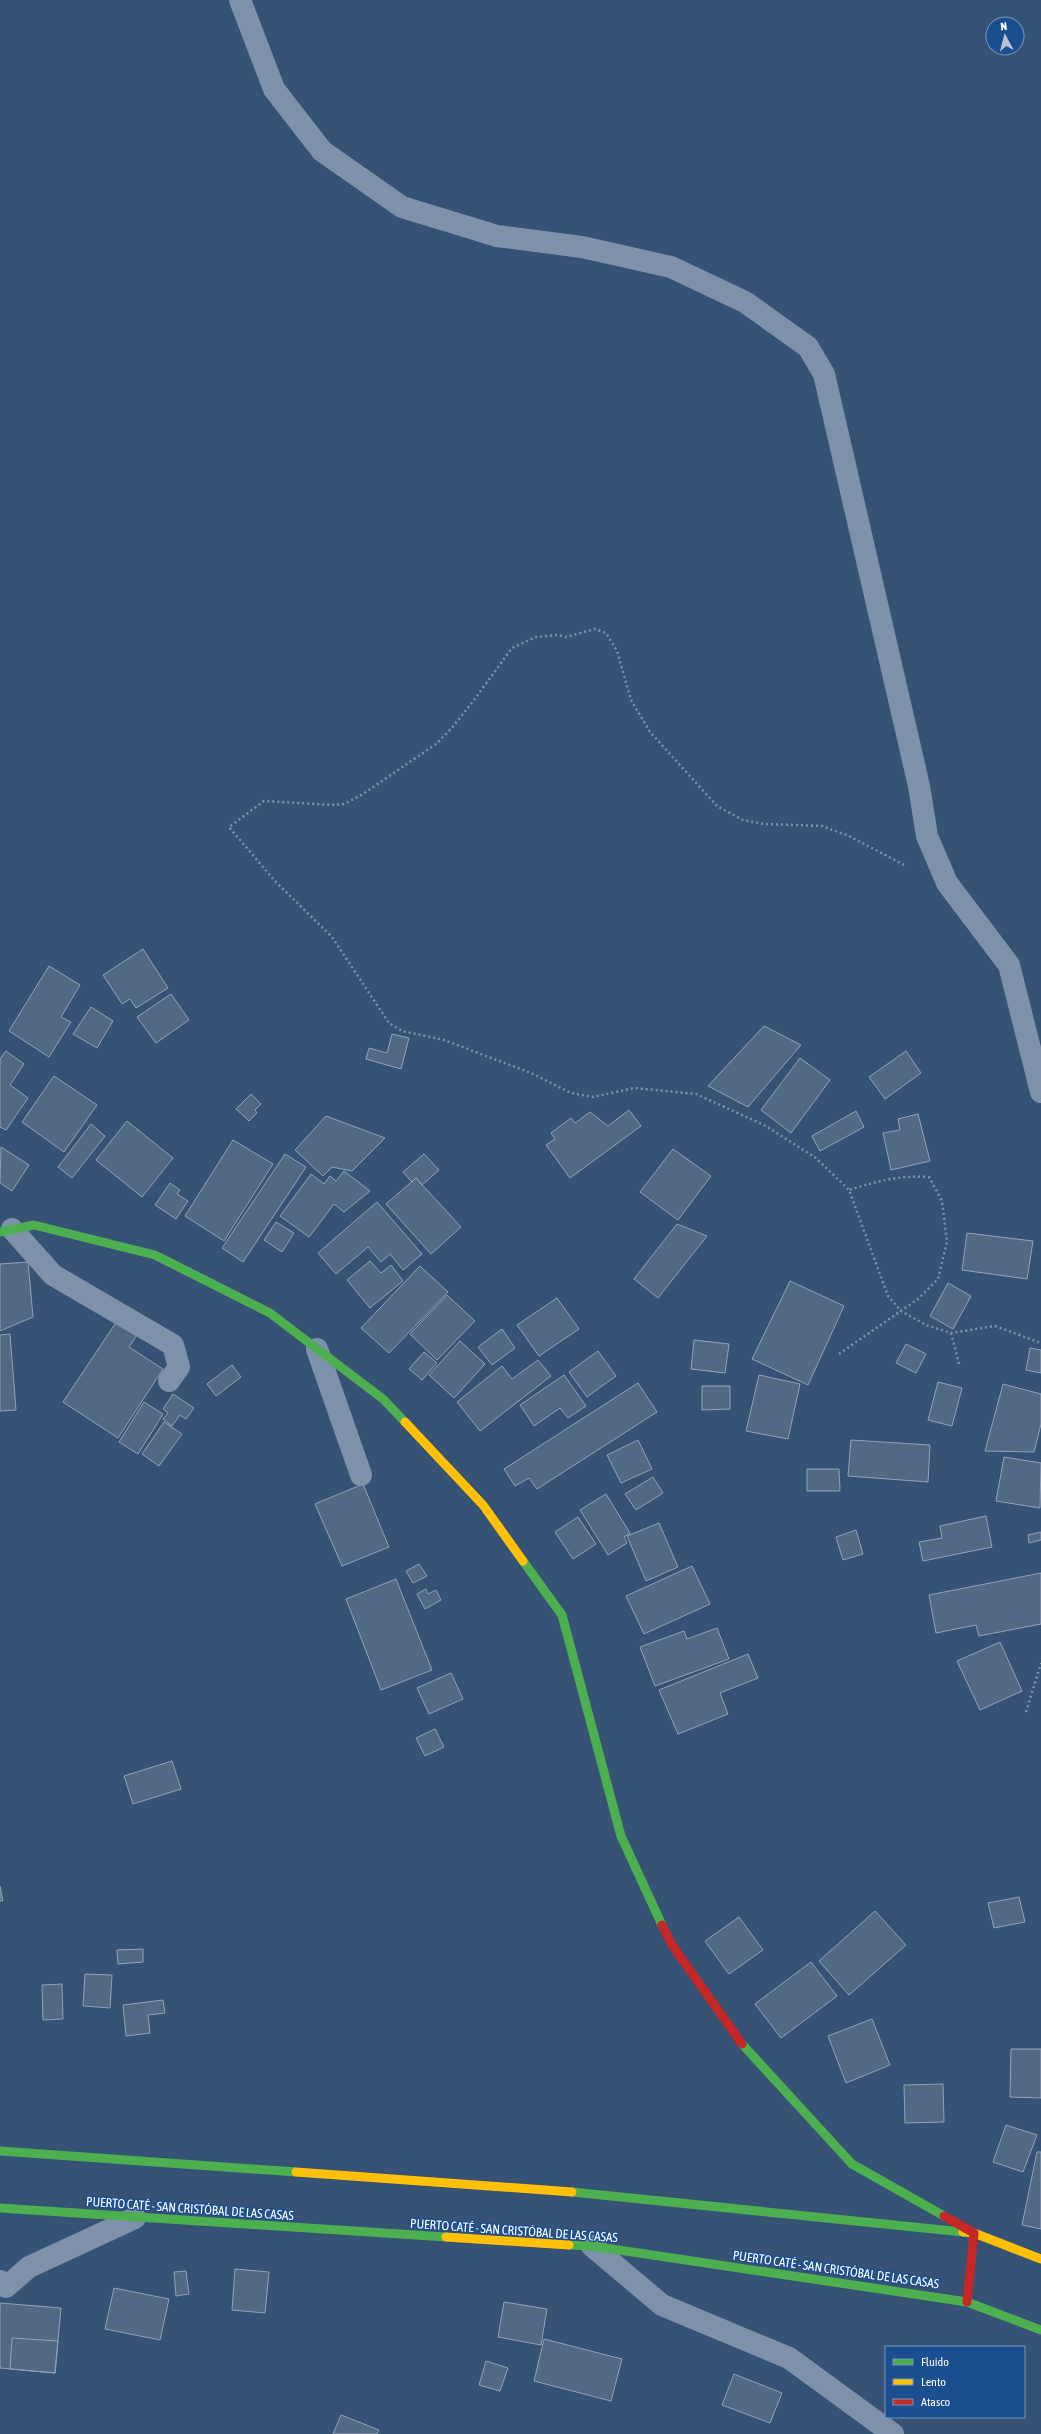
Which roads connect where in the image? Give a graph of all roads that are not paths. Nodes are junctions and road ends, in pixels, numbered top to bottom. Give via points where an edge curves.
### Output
1 (240, 0) edge
2 (1041, 1092) edge
3 (6, 1230) edge
4 (317, 1349) junction
5 (169, 1381) dead end
6 (361, 1476) dead end
7 (0, 2151) edge
8 (0, 2208) edge
9 (135, 2218) junction
10 (974, 2233) junction
11 (592, 2246) junction
12 (1041, 2259) edge
13 (0, 2281) edge
14 (967, 2302) junction
15 (1041, 2330) edge
16 (893, 2434) edge

1 - 2 street via 274,89 317,145 402,207 497,236 582,247 671,267 745,302 808,347 824,374 919,786 927,836 947,883 1009,965
3 - 4 main road via 34,1225 155,1256 270,1313
3 - 5 street via 53,1275 173,1345 179,1367
4 - 6 street
4 - 10 main road via 383,1400 483,1505 562,1614 621,1836 672,1945 746,2050 852,2164
7 - 10 main road via 627,2196
8 - 9 main road, PUERTO CATÉ - SAN CRISTÓBAL DE LAS CASAS
9 - 11 main road, PUERTO CATÉ - SAN CRISTÓBAL DE LAS CASAS
9 - 13 street via 29,2267 6,2287
10 - 12 main road
10 - 14 main road
11 - 14 main road, PUERTO CATÉ - SAN CRISTÓBAL DE LAS CASAS
11 - 16 street via 662,2305 789,2358
14 - 15 main road, PUERTO CATÉ - SAN CRISTÓBAL DE LAS CASAS

